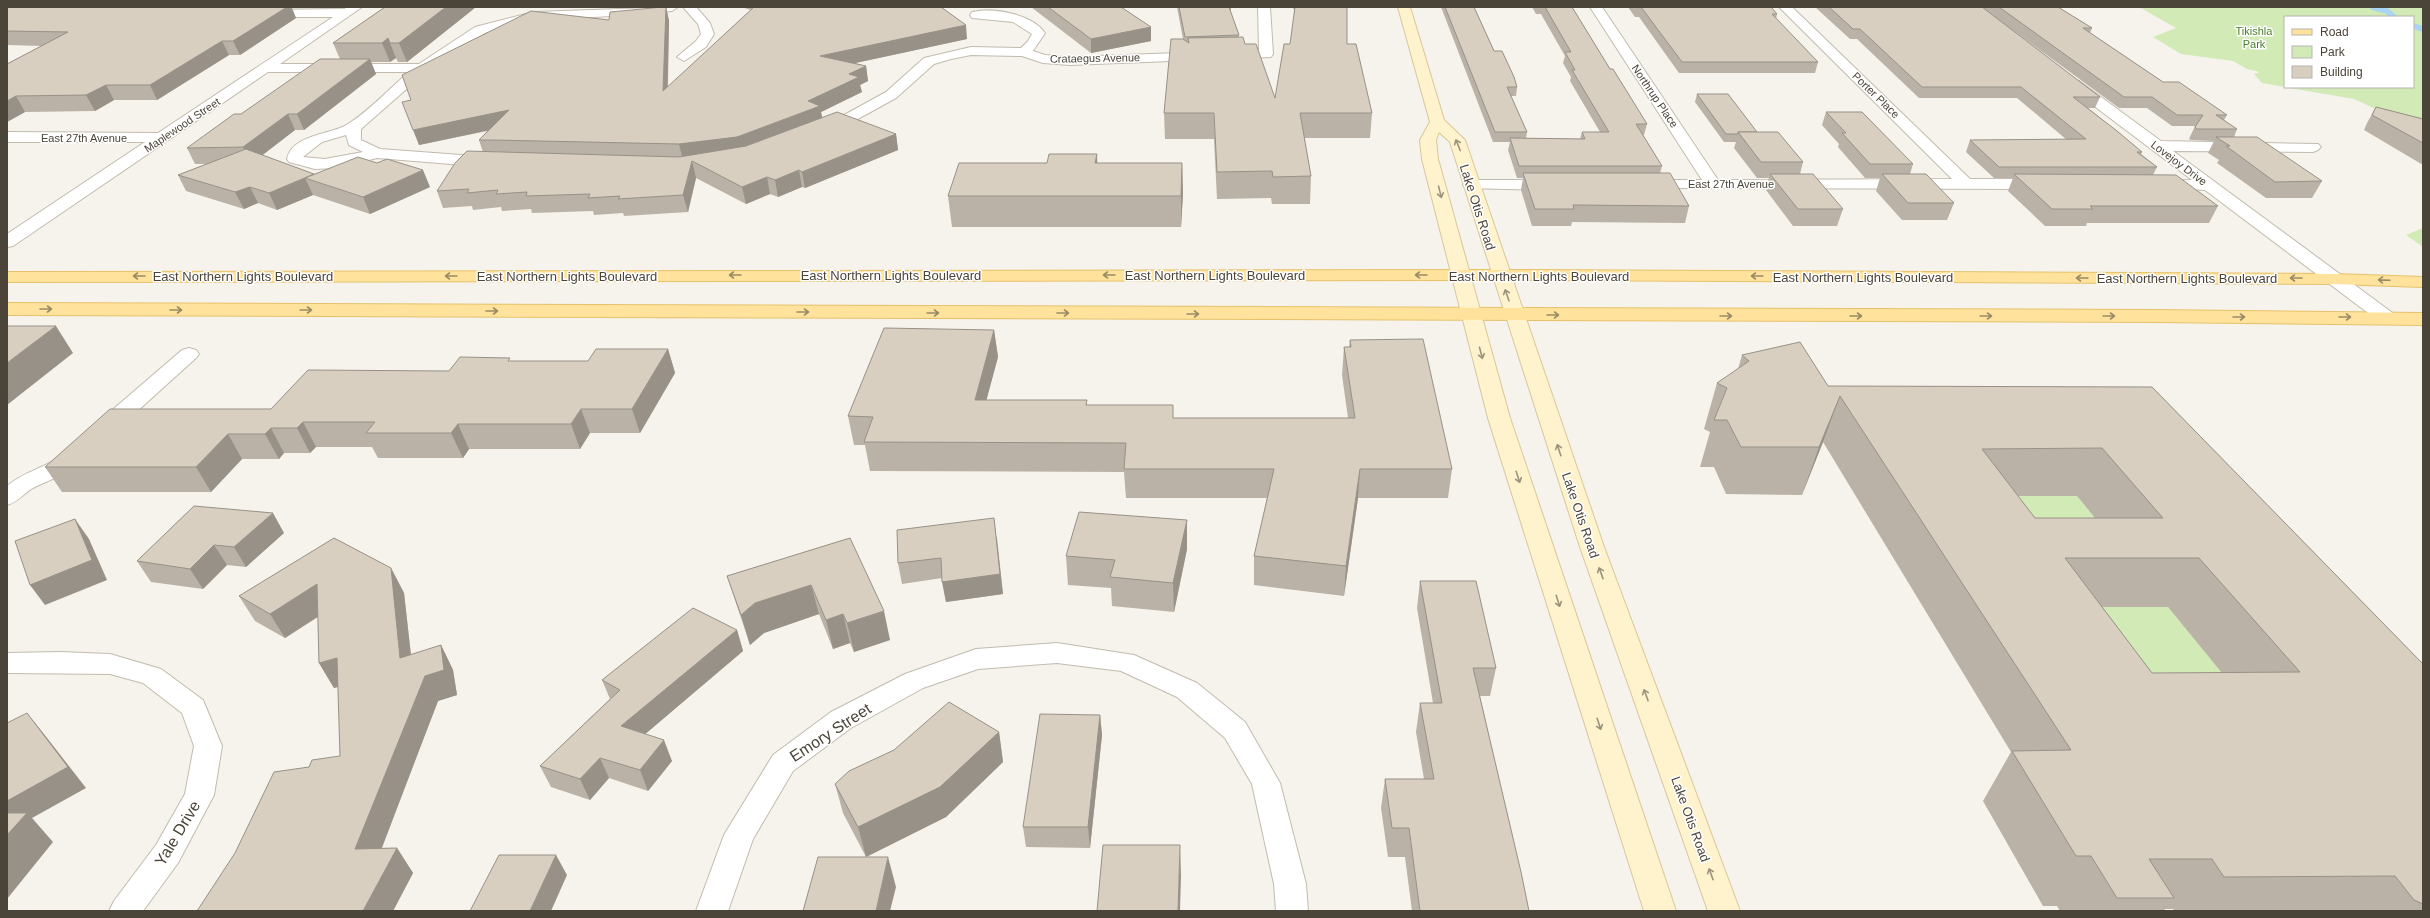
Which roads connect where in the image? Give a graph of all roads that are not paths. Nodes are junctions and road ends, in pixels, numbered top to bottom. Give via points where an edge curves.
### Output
1 (672, 7) edge
2 (689, 7) edge
3 (1264, 7) edge
4 (1404, 7) edge
5 (1596, 7) edge
6 (1785, 7) edge
7 (352, 10) edge
8 (253, 13) edge
9 (976, 15) dead end
10 (1024, 52) junction
11 (684, 57) dead end
12 (266, 68) junction
13 (422, 68) junction
14 (2064, 76) edge
15 (1437, 122) junction
16 (353, 128) junction
17 (809, 134) edge
18 (7, 137) edge
19 (162, 138) junction
20 (2157, 146) junction
21 (2313, 146) dead end
22 (378, 153) junction
23 (505, 163) edge
24 (1966, 184) junction
25 (2052, 184) edge
26 (2146, 184) edge
27 (1471, 185) junction
28 (1564, 185) edge
29 (1627, 185) edge
30 (1714, 185) junction
31 (2208, 185) junction
32 (7, 242) edge
33 (1460, 275) junction
34 (1500, 275) junction
35 (7, 277) edge
36 (2335, 279) junction
37 (2423, 282) edge
38 (7, 309) edge
39 (1471, 315) junction
40 (1514, 315) junction
41 (2387, 318) junction
42 (2423, 319) edge
43 (189, 354) dead end
44 (12, 489) edge
45 (7, 663) edge
46 (125, 911) edge
47 (712, 911) edge
48 (1292, 911) edge
49 (1660, 911) edge
50 (1724, 911) edge

1 - 13 street via 534,16 504,22 480,30 462,40
2 - 11 street via 707,25 708,33 704,43
3 - 10 street, Crataegus Avenue via 1266,54 1070,61 1043,59
4 - 15 main road
5 - 30 street, Northrup Place
6 - 24 street, Porter Place
7 - 8 street
7 - 12 street, Maplewood Street
9 - 10 street via 1019,20 1033,27 1039,34
10 - 17 street, Crataegus Avenue via 971,51 929,61 891,95 851,117
12 - 13 street
12 - 19 street, Maplewood Street
13 - 16 street
14 - 20 street, Lovejoy Drive
27 -> 15 main road, Lake Otis Road via 1457,140
15 -> 33 main road via 1428,140 1430,159
16 - 22 street via 354,142
16 - 22 street via 317,139 296,153 296,159 305,163 330,164
18 - 19 street, East 27th Avenue
19 - 32 street, Maplewood Street
20 - 21 street
20 - 31 street, Lovejoy Drive
22 - 23 street
24 - 25 street, East 27th Avenue
24 - 30 street, East 27th Avenue
26 - 31 street
27 - 28 street
27 - 34 main road, Lake Otis Road
29 - 30 street, East 27th Avenue
31 - 36 street, Lovejoy Drive
33 - 34 main road, East Northern Lights Boulevard
33 -> 35 main road, East Northern Lights Boulevard
33 - 39 main road
36 -> 34 main road, East Northern Lights Boulevard
40 -> 34 main road, Lake Otis Road
37 -> 36 main road, East Northern Lights Boulevard
36 - 41 street, Lovejoy Drive
38 -> 39 main road
39 - 40 main road
39 -> 49 main road via 1506,441
40 -> 41 main road
50 -> 40 main road, Lake Otis Road via 1592,547
41 - 42 main road
43 - 44 street via 64,464
45 - 46 street, Yale Drive via 110,664 152,676 193,707 208,746 199,795 167,854
47 - 48 street, Emory Street via 738,834 782,763 841,720 914,681 976,659 1057,653 1125,662 1187,690 1235,730 1266,783 1290,884

